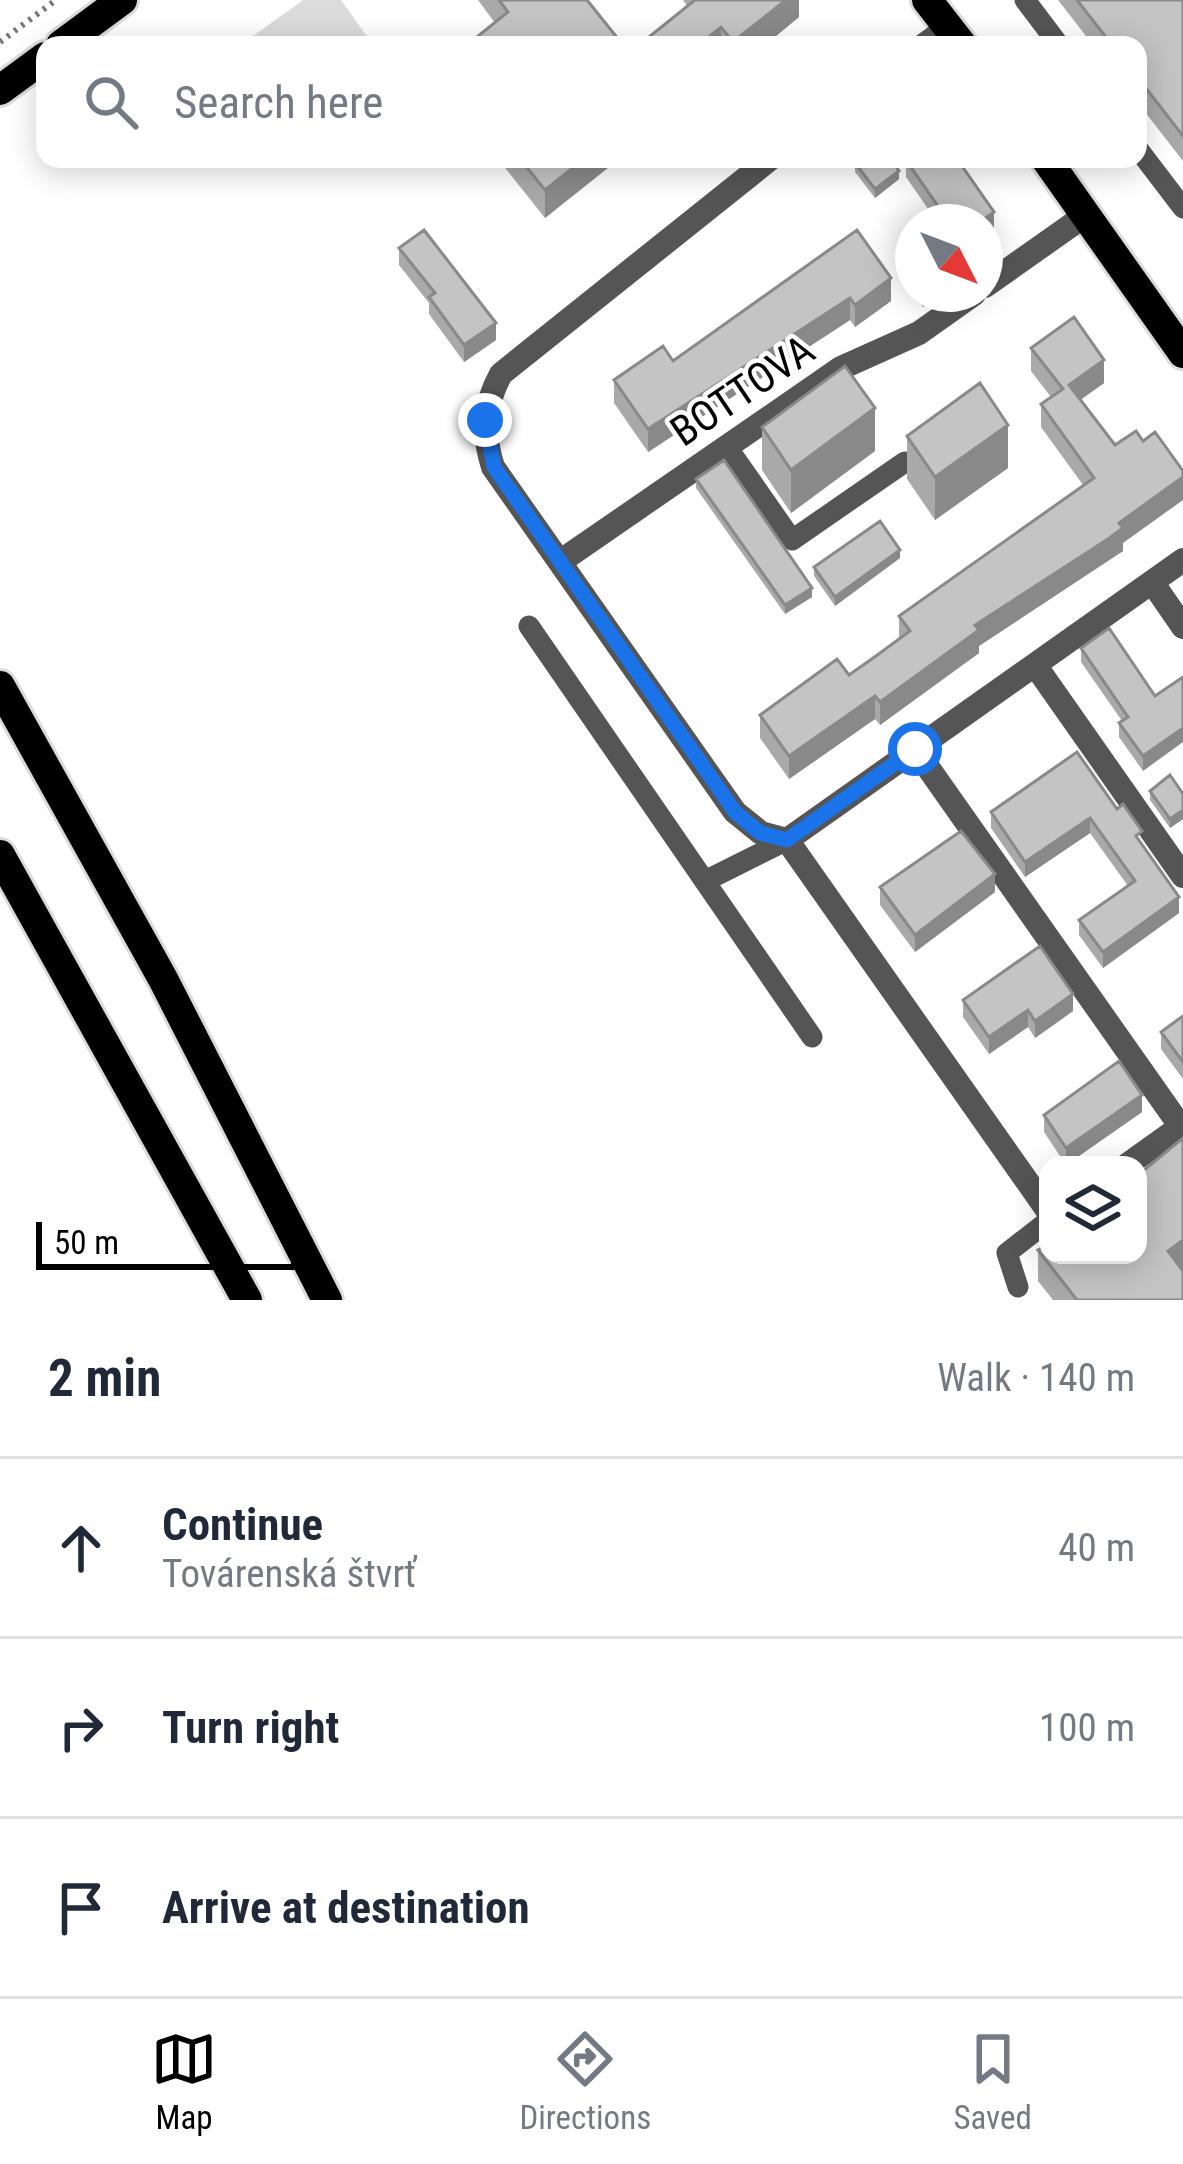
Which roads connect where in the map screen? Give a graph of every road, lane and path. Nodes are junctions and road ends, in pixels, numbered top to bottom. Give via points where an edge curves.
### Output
1 (56, 0) edge
2 (122, 0) edge
3 (928, 0) edge
4 (1024, 0) edge
5 (73, 36) edge
6 (944, 36) edge
7 (1052, 36) edge
8 (0, 42) edge
9 (36, 63) edge
10 (0, 90) edge
11 (1147, 161) edge
12 (759, 168) edge
13 (1053, 168) edge
14 (1183, 208) edge
15 (1087, 214) junction
16 (1003, 273) edge
17 (949, 312) edge
18 (1183, 353) edge
19 (727, 447) junction
20 (905, 462) edge
21 (1183, 560) edge
22 (562, 561) junction
23 (1152, 582) junction
24 (530, 626) dead end
25 (1183, 627) edge
26 (1034, 665) junction
27 (0, 686) edge
28 (915, 749) junction
29 (787, 840) junction
30 (0, 854) edge
31 (1183, 876) edge
32 (705, 881) junction
33 (812, 1037) dead end
34 (1182, 1126) edge
35 (1140, 1156) edge
36 (1039, 1198) edge
37 (1039, 1228) edge
38 (1018, 1287) dead end
39 (247, 1300) edge
40 (327, 1300) edge

1 - 8 path
2 - 5 main road
3 - 6 main road
4 - 7 lane
9 - 10 main road
11 - 14 lane
12 - 22 street via 518,358 490,394 485,444 494,467
13 - 15 main road
15 - 16 street
15 - 18 main road
17 - 19 street, BOTTOVA via 841,368
19 - 20 lane via 792,540
19 - 22 street, BOTTOVA
21 - 23 street
22 - 29 street via 735,812 760,833
23 - 25 street
23 - 26 street
24 - 32 lane
26 - 28 street
26 - 31 street
27 - 40 main road via 163,979
28 - 29 street
28 - 34 street
29 - 32 lane
29 - 36 street
30 - 39 main road
32 - 33 lane
34 - 35 street
37 - 38 lane via 1007,1252

